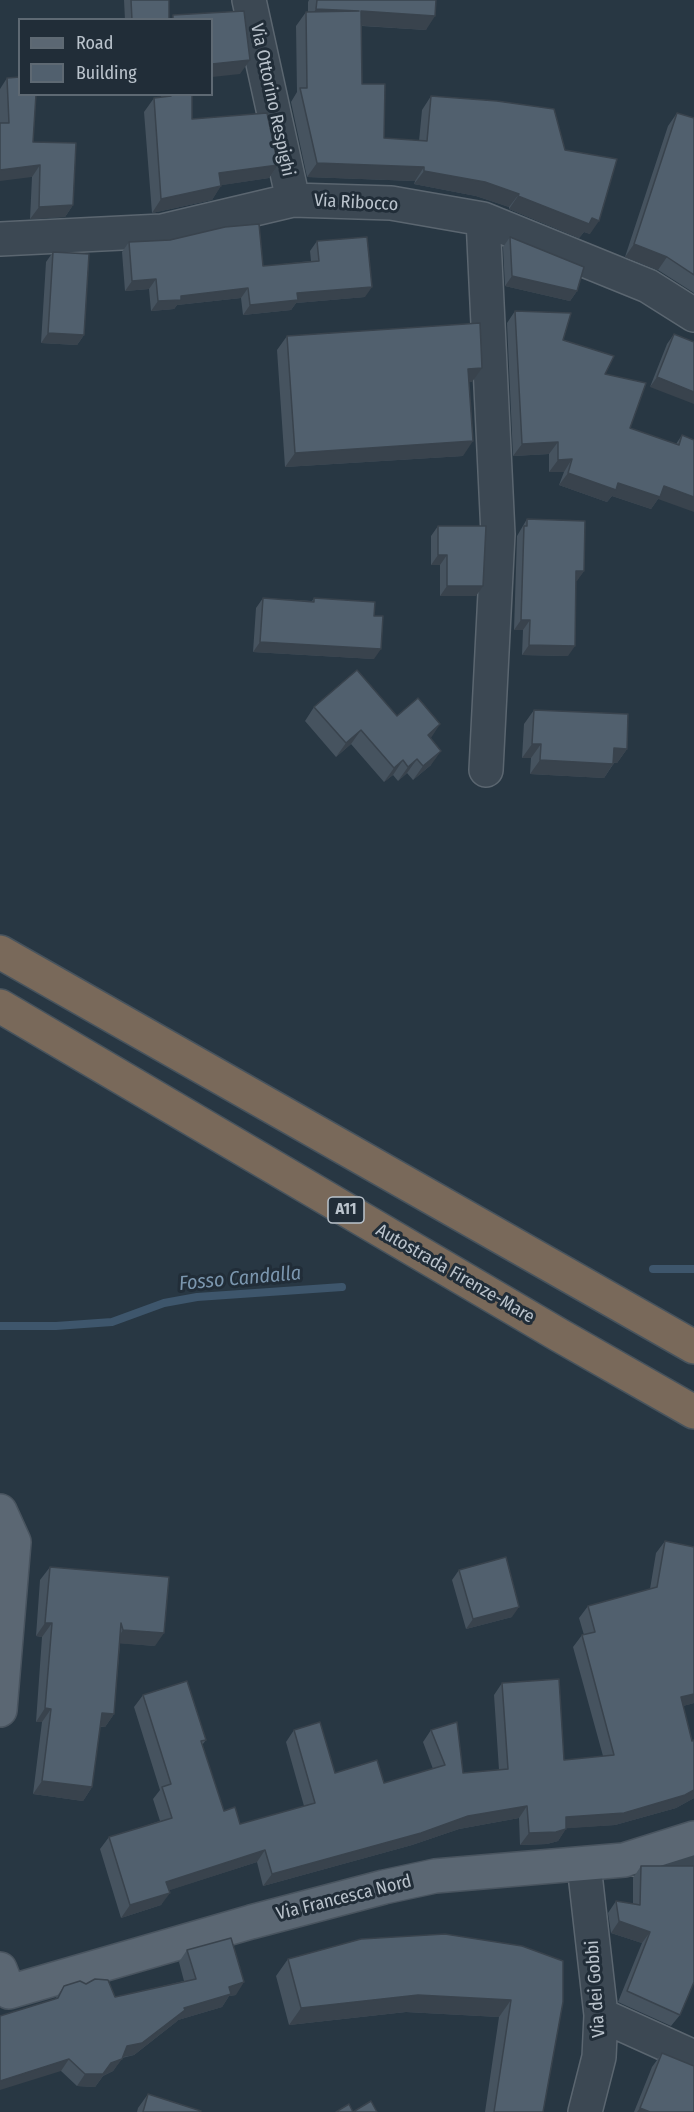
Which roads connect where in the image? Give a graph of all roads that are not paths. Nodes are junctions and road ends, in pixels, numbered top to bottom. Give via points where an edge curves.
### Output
1 (249, 0) edge
2 (293, 200) junction
3 (483, 219) junction
4 (0, 239) edge
5 (694, 315) edge
6 (486, 770) dead end
7 (0, 952) edge
8 (0, 1006) edge
9 (694, 1347) edge
10 (694, 1412) edge
11 (0, 1511) edge
12 (0, 1710) edge
13 (694, 1838) edge
14 (694, 1859) edge
15 (624, 1860) junction
16 (584, 1864) junction
17 (3, 1986) edge
18 (601, 2015) junction
19 (694, 2057) edge
20 (585, 2112) edge

1 - 2 street, Via Ottorino Respighi
2 - 3 street, Via Ribocco via 391,203
2 - 4 street, Via Ribocco via 162,231
3 - 5 street, Via Ribocco via 648,286
3 - 6 street via 498,534
7 - 9 highway
8 - 10 highway, Autostrada Firenze-Mare / A11
11 - 12 main road via 14,1542
13 - 15 main road, Via Francesca Nord
14 - 15 street
15 - 16 main road, Via Francesca Nord
16 - 17 main road, Via Francesca Nord via 435,1876 394,1884
16 - 18 street, Via dei Gobbi
18 - 19 street
18 - 20 street, Via dei Gobbi via 599,2057

